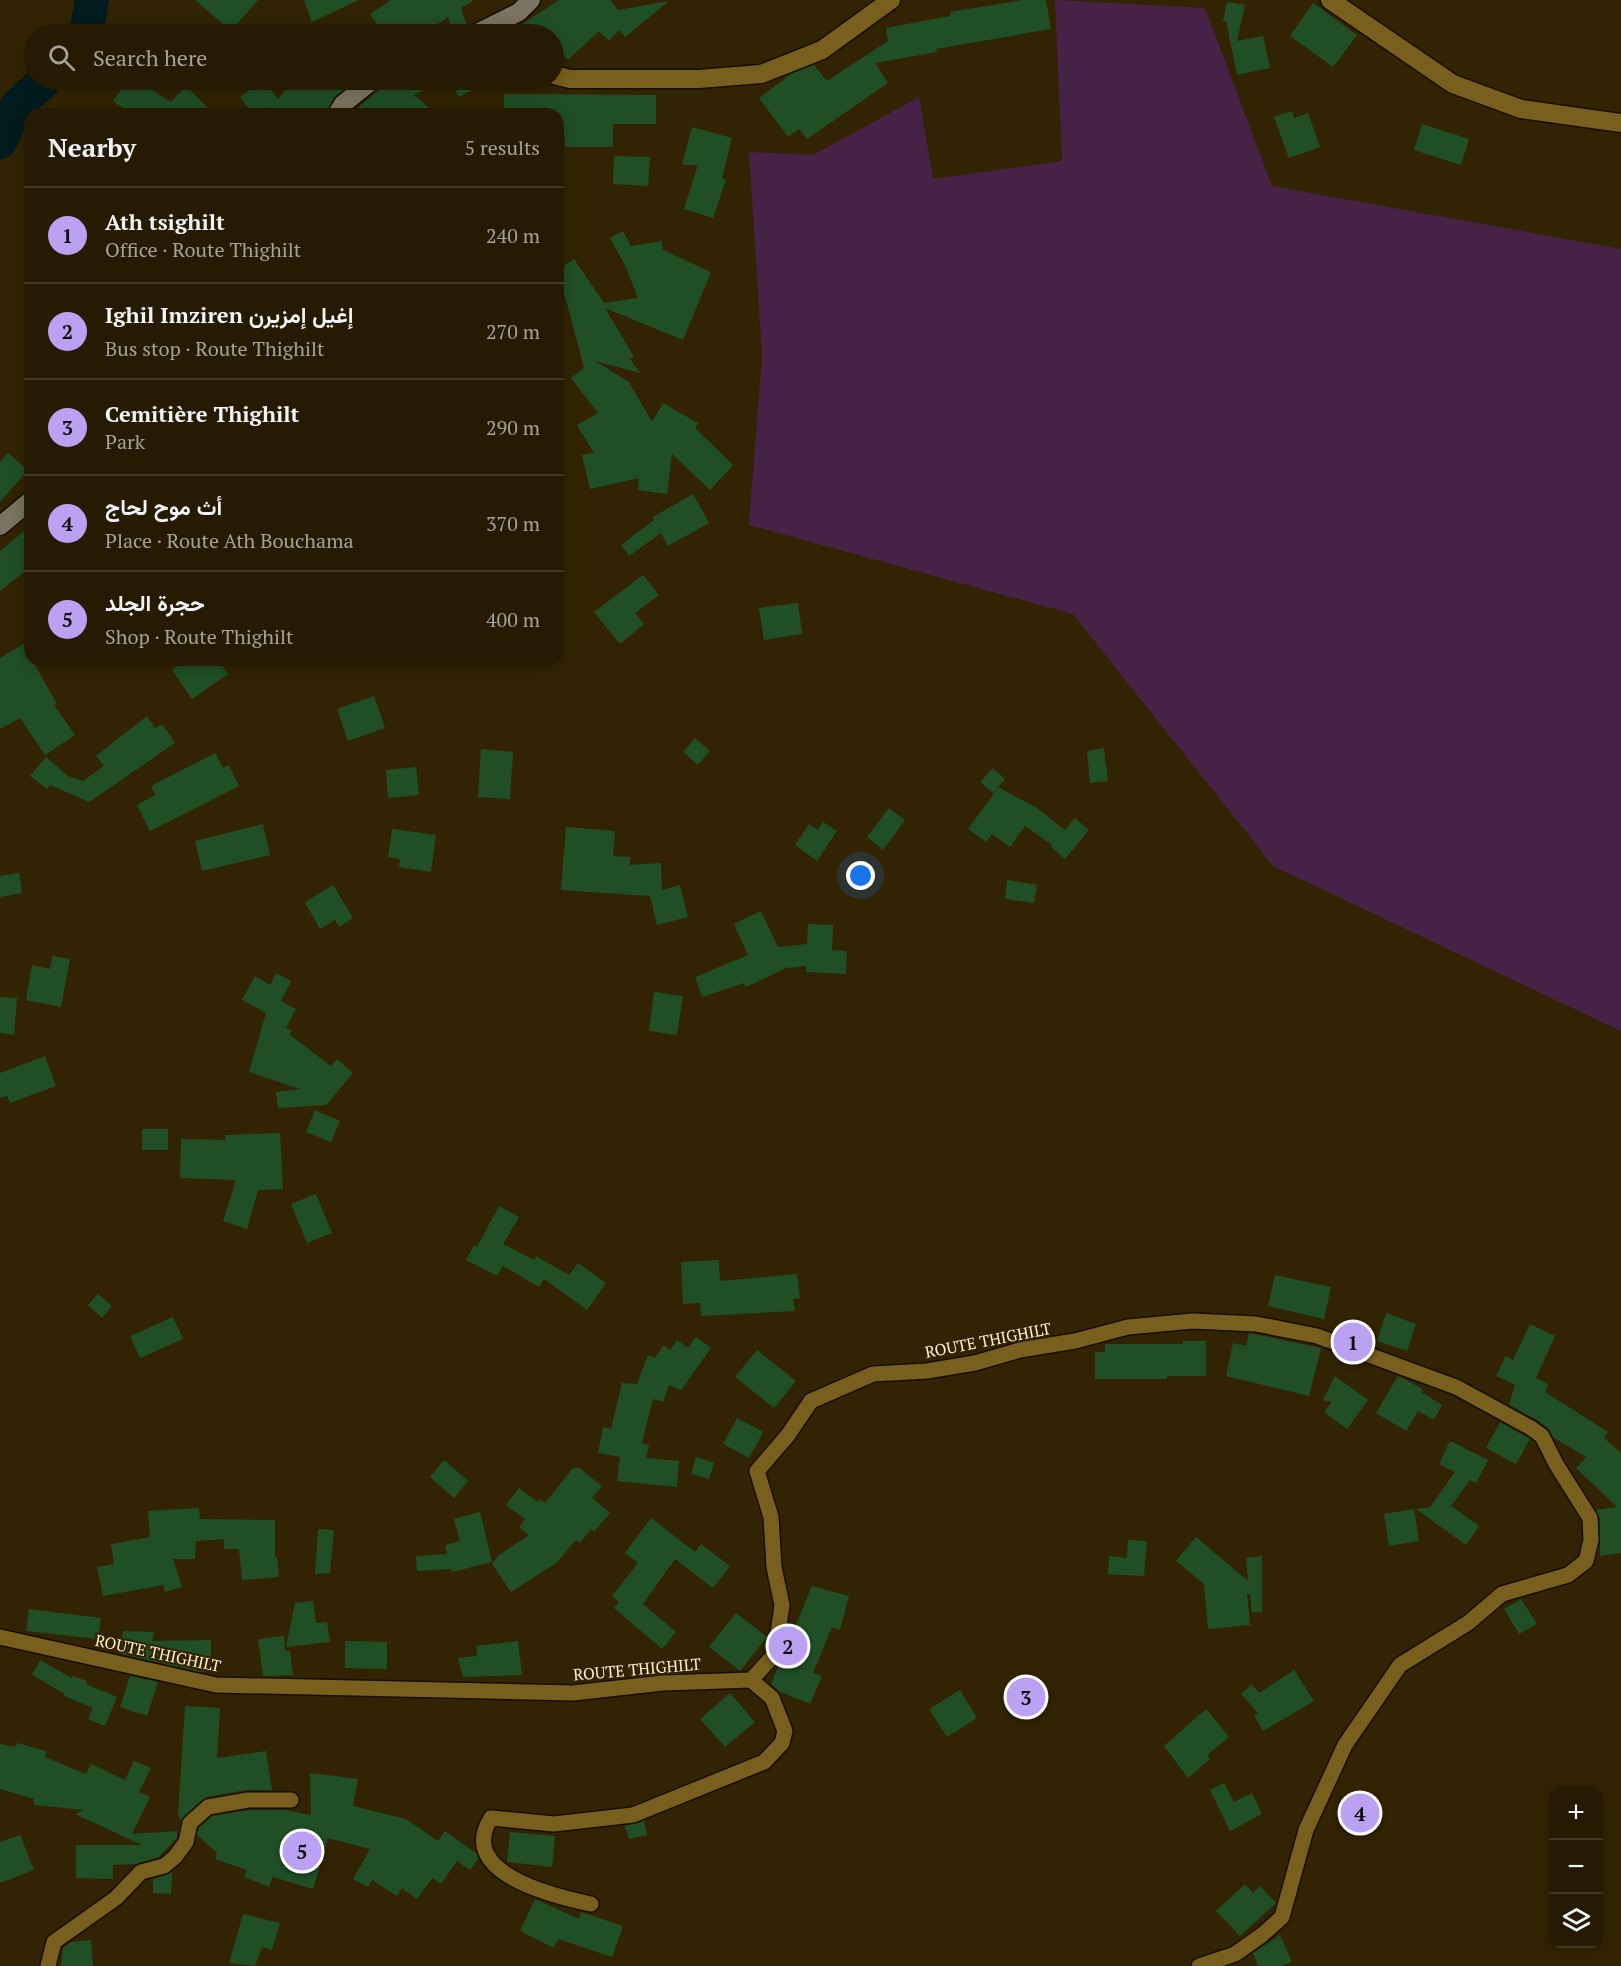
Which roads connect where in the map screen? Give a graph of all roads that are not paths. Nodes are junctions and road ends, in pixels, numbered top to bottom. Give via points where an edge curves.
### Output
1 (531, 0) edge
2 (891, 0) edge
3 (1330, 0) edge
4 (500, 24) edge
5 (564, 78) edge
6 (360, 90) edge
7 (341, 108) edge
8 (1621, 123) edge
9 (24, 506) edge
10 (0, 526) edge
11 (0, 1637) edge
12 (751, 1680) junction
13 (291, 1800) dead end
14 (591, 1904) dead end
15 (48, 1966) edge
16 (1199, 1966) edge

1 - 4 main road
2 - 5 street via 822,50 761,74 699,79
3 - 8 street via 1453,84 1521,110
6 - 7 main road
9 - 10 main road
11 - 12 street, ROUTE THIGHILT via 216,1685 573,1693 663,1683
12 - 14 street via 772,1698 785,1731 782,1743 764,1762 633,1815 554,1824 491,1818 483,1830 483,1850 502,1872 550,1895
12 - 16 street, ROUTE THIGHILT via 776,1654 782,1605 774,1567 771,1517 757,1471 811,1401 873,1374 975,1363 1128,1327 1193,1321 1256,1324 1317,1336 1456,1387 1542,1437 1590,1518 1591,1540 1586,1561 1568,1575 1502,1594 1468,1623 1400,1665 1345,1745 1306,1830 1282,1917 1235,1954
13 - 15 street via 248,1800 207,1807 189,1823 186,1842 175,1857 164,1866 141,1872 116,1898 54,1942

